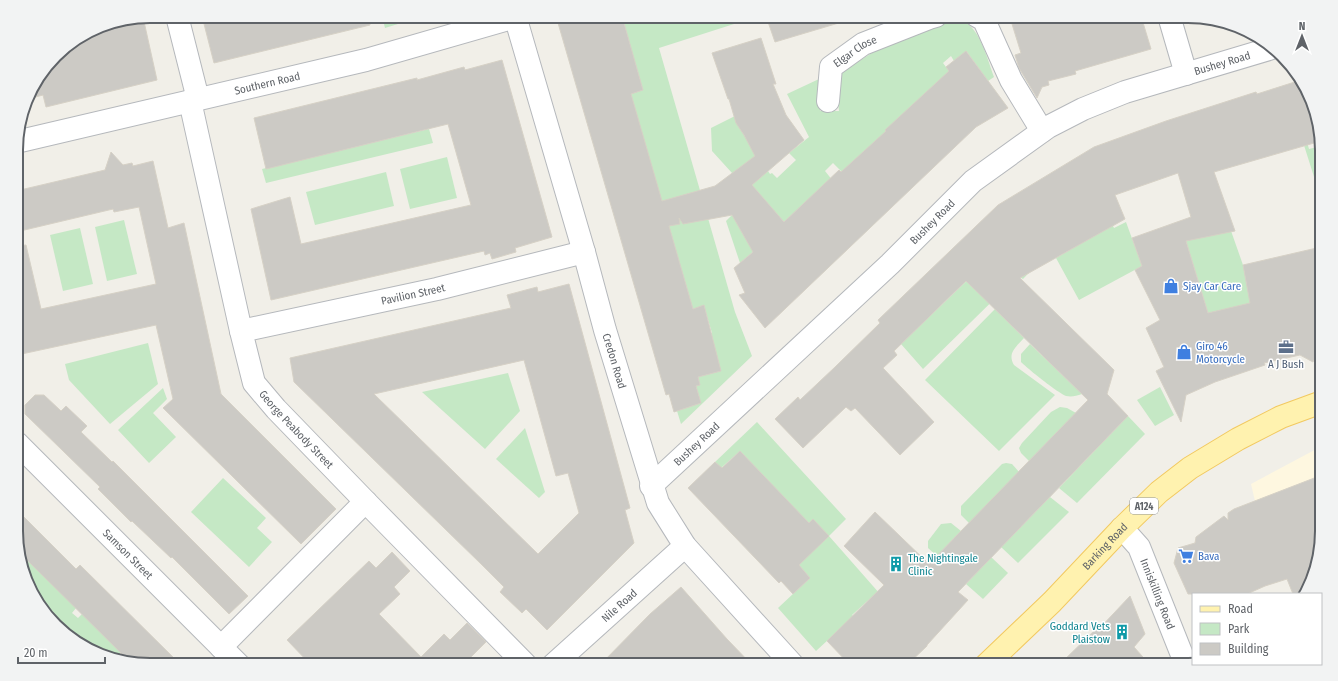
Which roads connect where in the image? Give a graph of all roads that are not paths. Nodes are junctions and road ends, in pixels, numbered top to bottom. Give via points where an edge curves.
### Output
1 (178, 23) edge
2 (494, 23) edge
3 (517, 23) edge
4 (916, 23) edge
5 (985, 23) edge
6 (1171, 23) edge
7 (1266, 50) edge
8 (1186, 74) junction
9 (194, 100) junction
10 (828, 101) dead end
11 (1042, 131) junction
12 (23, 140) edge
13 (584, 252) junction
14 (241, 331) junction
15 (1315, 405) edge
16 (23, 449) edge
17 (652, 486) junction
18 (366, 502) junction
19 (1122, 528) junction
20 (685, 546) junction
21 (221, 647) junction
22 (232, 658) edge
23 (519, 658) edge
24 (561, 658) edge
25 (787, 658) edge
26 (993, 658) edge
27 (1183, 658) edge

1 - 9 street, George Peabody Street
2 - 9 street, Southern Road via 366,60
3 - 13 street, Credon Road
4 - 10 street, Elgar Close via 863,44 831,67
5 - 11 street via 1011,80
6 - 8 street
7 - 8 street, Bushey Road
8 - 11 street, Bushey Road via 1125,92 1090,106
9 - 12 street, Southern Road
9 - 14 street, George Peabody Street
11 - 17 street, Bushey Road via 973,181 884,269
13 - 14 street, Pavilion Street via 438,289
13 - 17 street, Credon Road
14 - 18 street, George Peabody Street via 254,383
15 - 19 main road, Barking Road / A124 via 1281,417 1190,468 1159,492
16 - 21 street, Samson Street
17 - 20 street, Credon Road via 658,503
18 - 21 street
18 - 23 street, George Peabody Street
19 - 26 main road, Barking Road / A124 via 1052,602
19 - 27 street, Inniskilling Road via 1139,547
20 - 24 street, Nile Road
20 - 25 street, Credon Road
21 - 22 street, Samson Street

